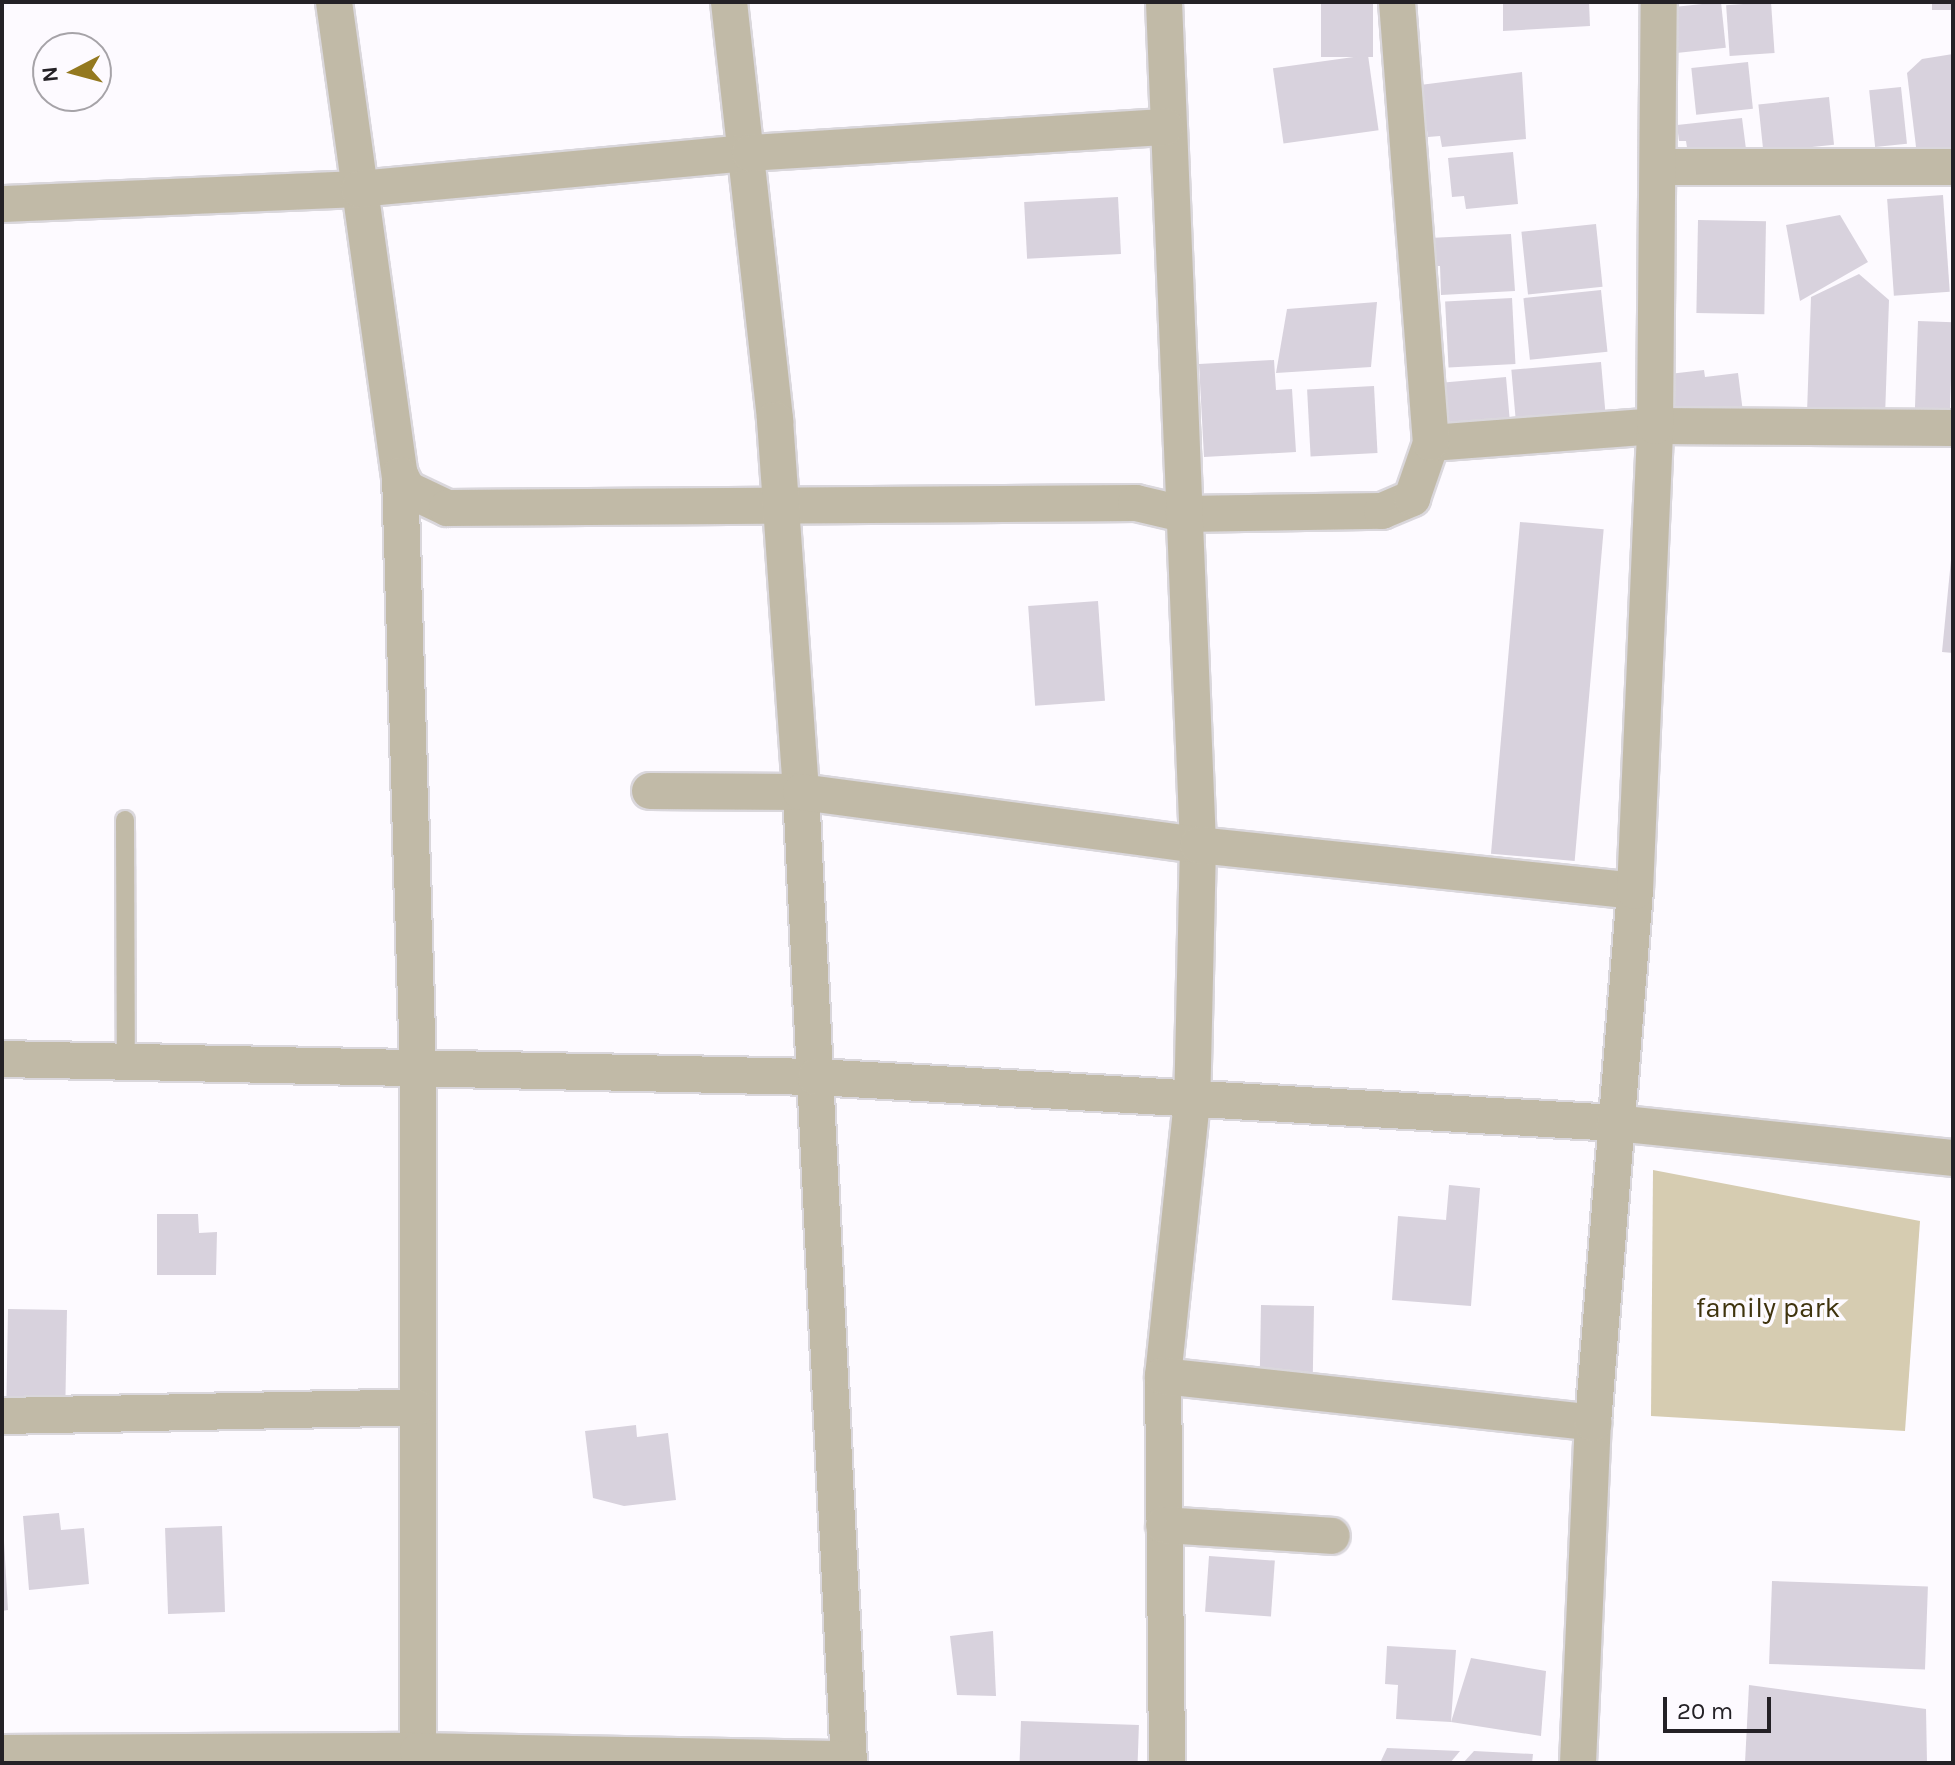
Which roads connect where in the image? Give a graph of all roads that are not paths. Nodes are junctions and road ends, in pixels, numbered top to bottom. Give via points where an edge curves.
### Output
1 (334, 2) edge
2 (729, 2) edge
3 (1164, 2) edge
4 (1397, 2) edge
5 (1659, 2) edge
6 (1165, 127) junction
7 (750, 153) junction
8 (1658, 167) junction
9 (1953, 167) edge
10 (359, 189) junction
11 (2, 204) edge
12 (1655, 426) junction
13 (1953, 428) edge
14 (1431, 443) junction
15 (400, 475) junction
16 (780, 502) junction
17 (1183, 514) junction
18 (650, 791) dead end
19 (801, 792) junction
20 (125, 820) dead end
21 (1198, 845) junction
22 (1635, 891) junction
23 (2, 1059) edge
24 (126, 1060) junction
25 (418, 1068) junction
26 (816, 1077) junction
27 (1192, 1101) junction
28 (1615, 1123) junction
29 (1953, 1158) edge
30 (1163, 1376) junction
31 (416, 1407) junction
32 (2, 1416) edge
33 (1593, 1423) junction
34 (1164, 1525) junction
35 (1332, 1536) dead end
36 (2, 1753) edge
37 (418, 1757) edge
38 (849, 1761) edge
39 (1167, 1763) edge
40 (1578, 1763) edge

1 - 10 street
2 - 7 street
3 - 6 street
4 - 14 street
5 - 8 street
6 - 7 street
6 - 17 street
7 - 10 street
7 - 16 street
8 - 9 street
8 - 12 street
10 - 11 street
10 - 15 street
12 - 13 street
12 - 14 street
12 - 22 street
14 - 17 street via 1412,498 1382,511
15 - 16 street via 407,489 447,508
15 - 25 street
16 - 17 street via 1136,503
16 - 19 street
17 - 21 street
18 - 19 street
19 - 21 street
19 - 26 street
20 - 24 lane
21 - 22 street
21 - 27 street
22 - 28 street
23 - 24 street
24 - 25 street
25 - 26 street
25 - 31 street
26 - 27 street
26 - 38 street
27 - 28 street
27 - 30 street
28 - 29 street
28 - 33 street
30 - 33 street
30 - 34 street
31 - 32 street
31 - 37 street
33 - 40 street
34 - 35 street
34 - 39 street
36 - 37 street
37 - 38 street

